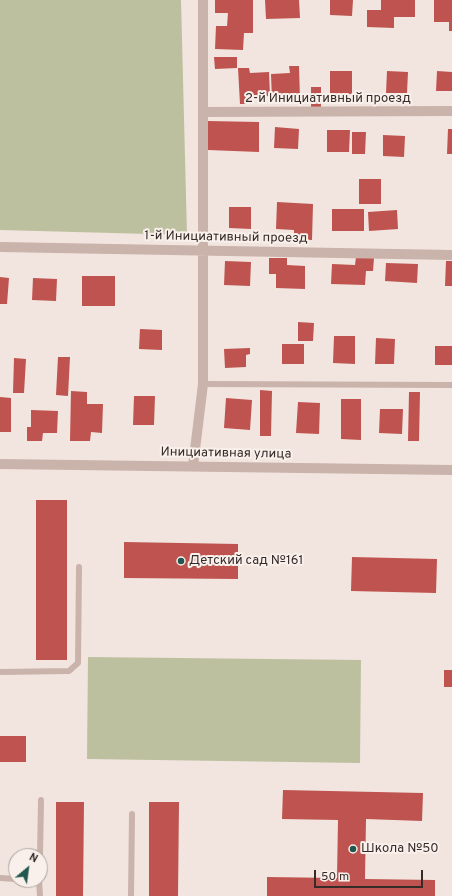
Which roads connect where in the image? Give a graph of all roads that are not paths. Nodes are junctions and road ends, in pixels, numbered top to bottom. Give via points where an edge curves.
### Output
1 (202, 0) edge
2 (452, 111) edge
3 (203, 112) junction
4 (0, 247) edge
5 (203, 251) junction
6 (452, 255) edge
7 (203, 384) junction
8 (452, 385) edge
9 (0, 464) edge
10 (193, 466) junction
11 (452, 470) edge
12 (79, 567) dead end
13 (0, 672) edge
14 (41, 800) dead end
15 (132, 814) dead end
16 (40, 848) edge
17 (131, 896) edge

1 - 3 street
2 - 3 street, 2-й Инициативный проезд
3 - 5 street
4 - 5 street, 1-й Инициативный проезд
5 - 6 street, 1-й Инициативный проезд
5 - 7 street
7 - 8 lane
7 - 10 street
9 - 10 street, Инициативная улица
10 - 11 street, Инициативная улица
12 - 13 lane via 78,663 69,671
14 - 16 lane
15 - 17 lane

